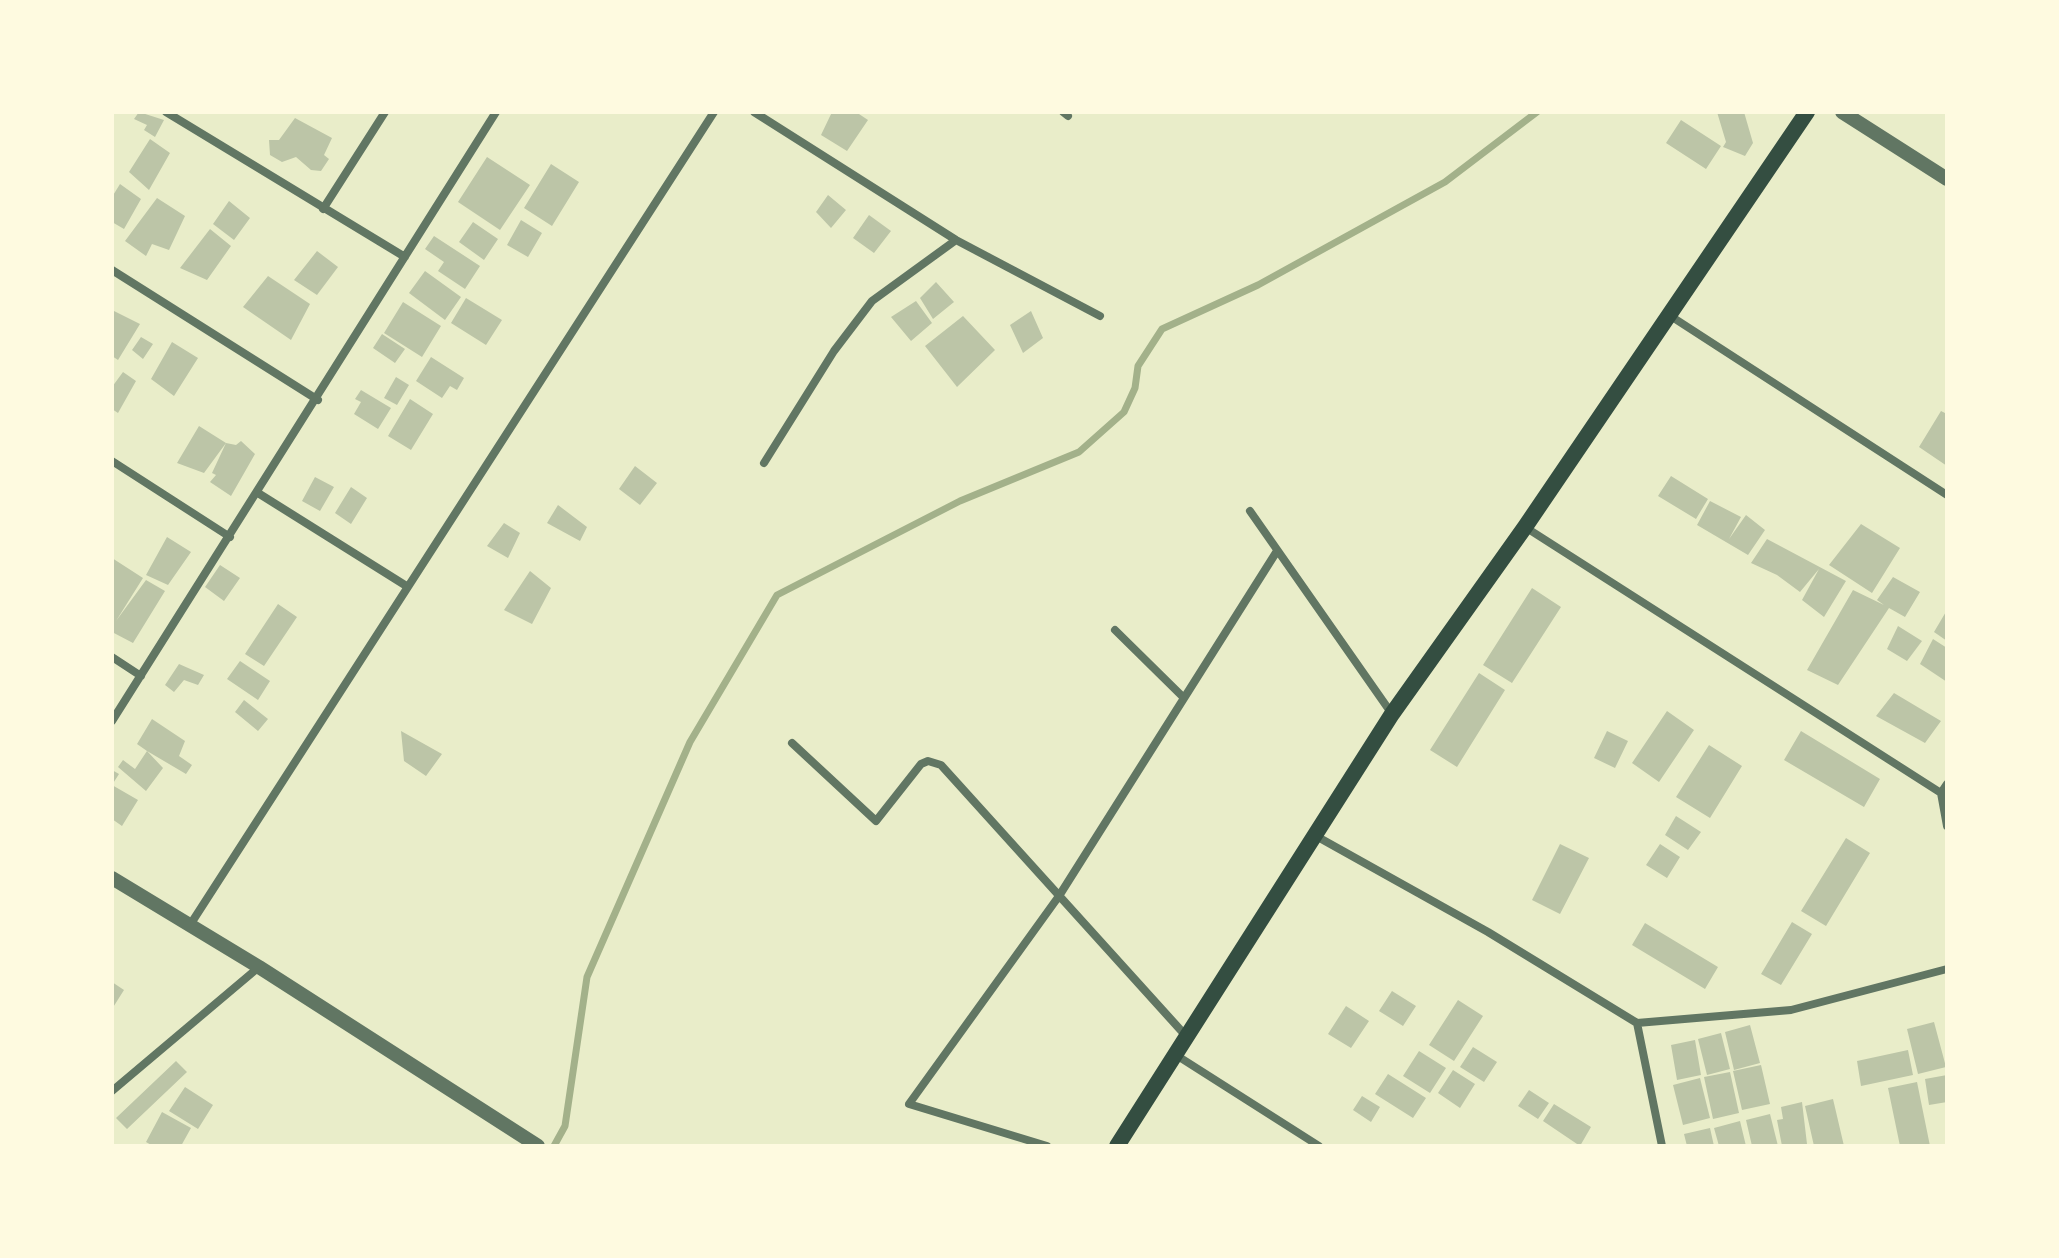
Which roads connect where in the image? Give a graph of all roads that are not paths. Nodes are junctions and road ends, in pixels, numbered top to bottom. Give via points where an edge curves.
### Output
1 (166, 112) edge
2 (190, 112) edge
3 (385, 112) edge
4 (496, 112) edge
5 (714, 112) edge
6 (754, 112) edge
7 (1807, 112) edge
8 (1842, 112) edge
9 (184, 123) junction
10 (1947, 179) edge
11 (323, 209) junction
12 (956, 240) junction
13 (405, 257) junction
14 (112, 270) edge
15 (1669, 315) junction
16 (1100, 316) dead end
17 (318, 400) junction
18 (112, 461) edge
19 (764, 463) dead end
20 (258, 493) junction
21 (1947, 495) edge
22 (1250, 511) dead end
23 (1525, 527) junction
24 (230, 537) junction
25 (1277, 551) junction
26 (408, 587) junction
27 (1115, 630) dead end
28 (112, 657) edge
29 (141, 676) junction
30 (1183, 697) junction
31 (1392, 714) junction
32 (112, 721) edge
33 (792, 743) dead end
34 (1947, 784) edge
35 (1941, 793) junction
36 (1947, 826) edge
37 (1316, 836) junction
38 (112, 878) edge
39 (1059, 896) junction
40 (190, 925) junction
41 (259, 967) junction
42 (1947, 969) edge
43 (1637, 1023) junction
44 (1187, 1037) junction
45 (1175, 1055) junction
46 (112, 1091) edge
47 (538, 1146) edge
48 (1047, 1146) edge
49 (1117, 1146) edge
50 (1319, 1146) edge
51 (1662, 1146) edge

1 - 9 street
2 - 9 street
3 - 11 street
4 - 13 street
5 - 26 street
6 - 12 street
7 - 15 main road
8 - 10 street
9 - 11 street
11 - 13 street
12 - 16 street
12 - 19 street via 872,301
13 - 17 street
14 - 17 street
15 - 21 street
15 - 23 main road
17 - 20 street
18 - 24 street
20 - 24 street
20 - 26 street
22 - 25 street
23 - 31 main road
23 - 35 street
24 - 29 street
25 - 30 street
25 - 31 street
26 - 40 street
27 - 30 street
28 - 29 street
29 - 32 street
30 - 39 street
31 - 37 main road
33 - 39 street via 873,821 921,764 941,765
34 - 35 street
35 - 36 street
37 - 43 street
37 - 44 main road
38 - 40 street
39 - 44 street
39 - 48 street via 909,1104
40 - 41 street
41 - 46 street
41 - 47 street
42 - 43 street via 1791,1010
43 - 51 street
44 - 45 main road
45 - 49 main road
45 - 50 street

